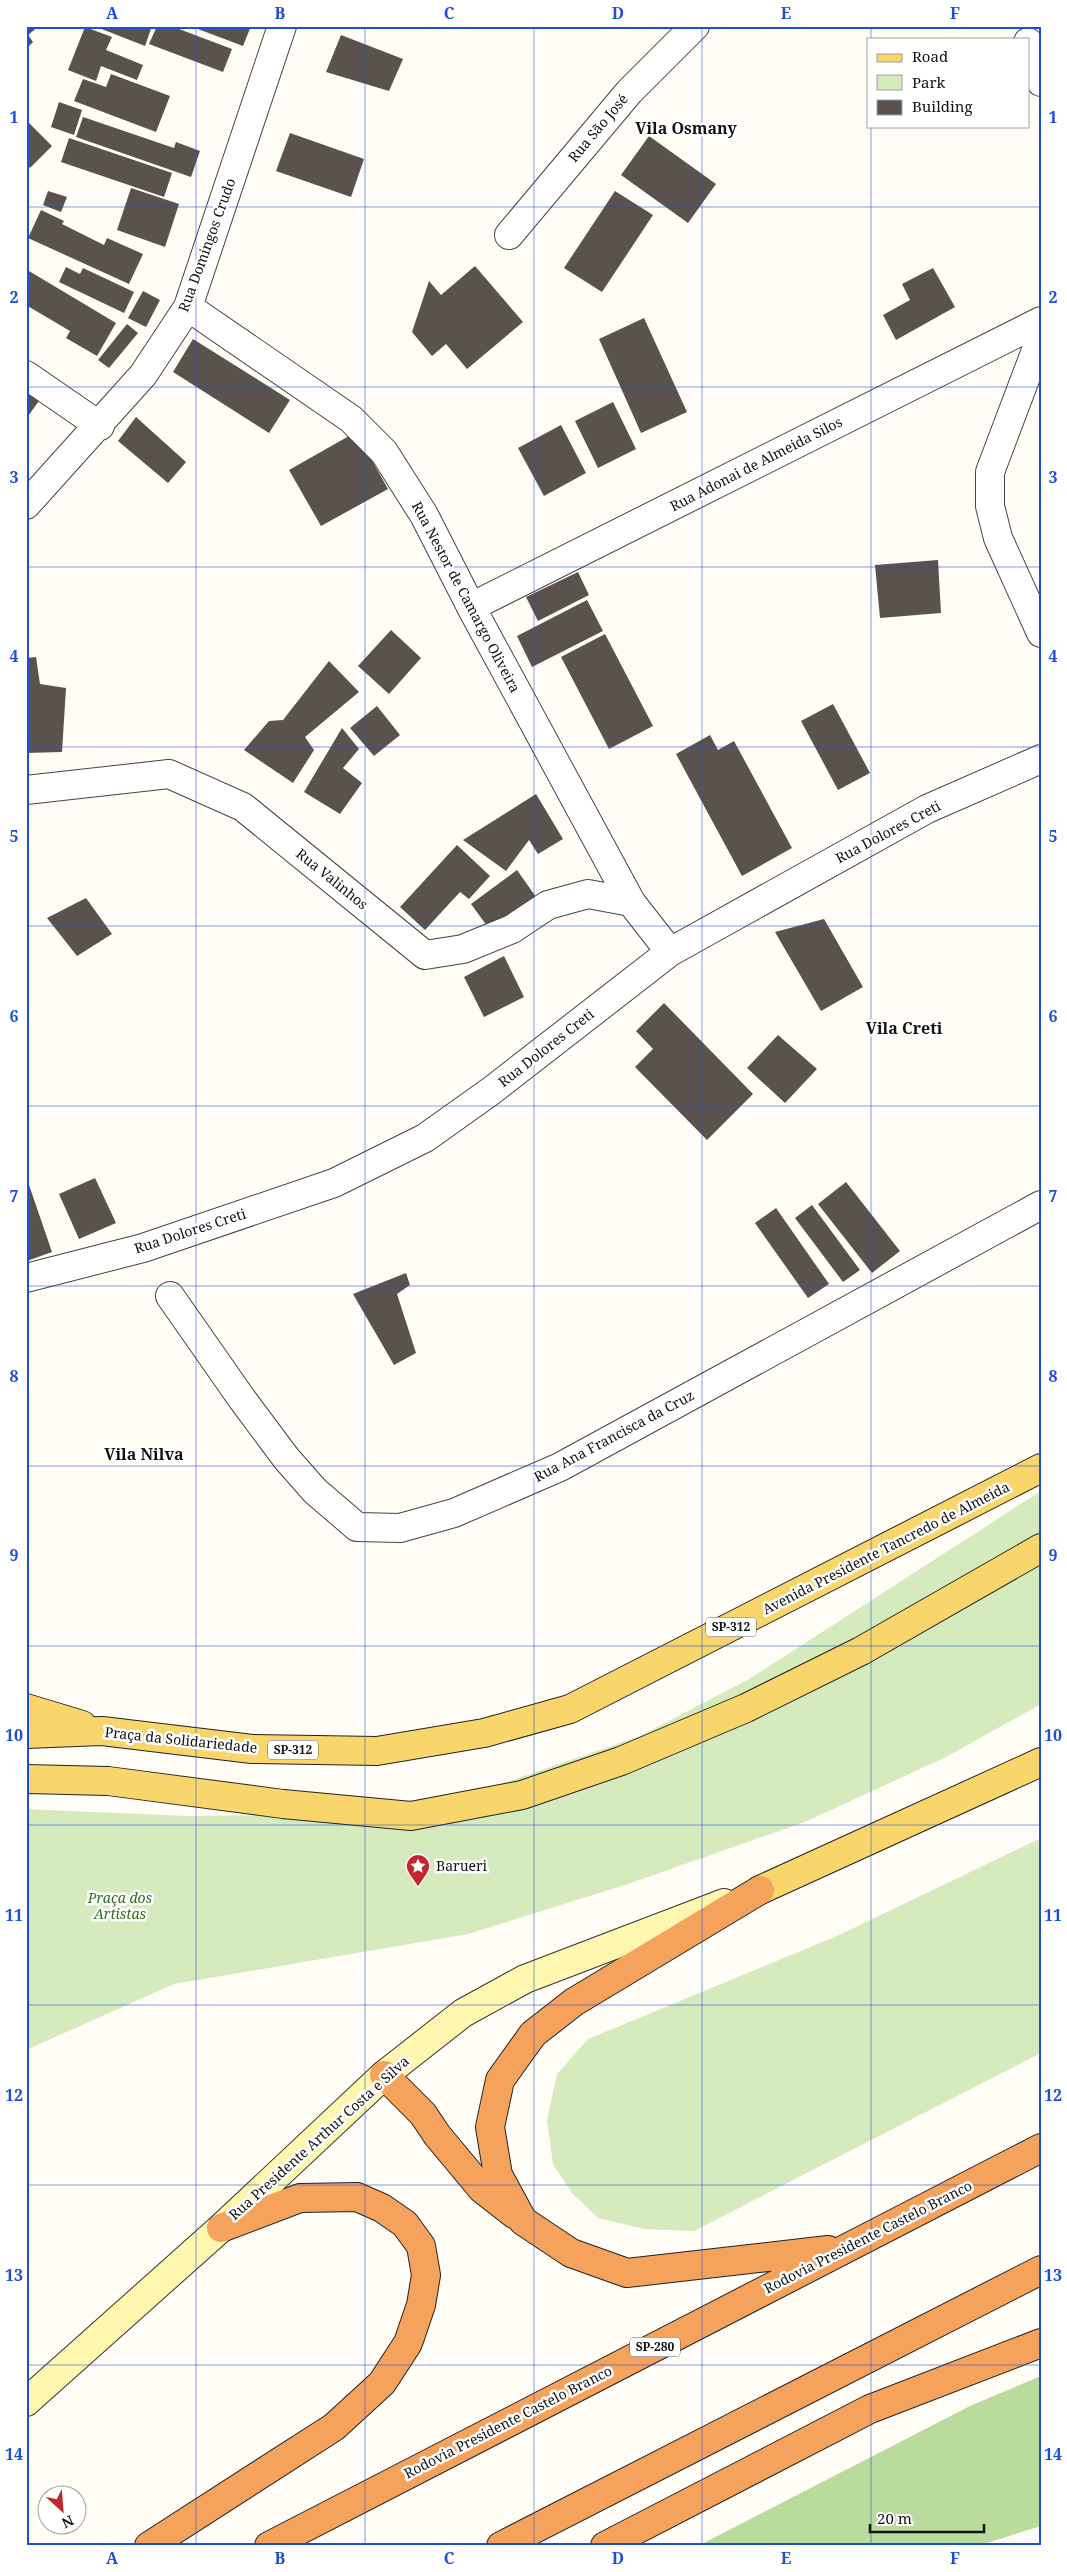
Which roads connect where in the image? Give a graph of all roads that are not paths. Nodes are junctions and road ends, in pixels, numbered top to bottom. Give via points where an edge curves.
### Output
1 (282, 26) edge
2 (695, 26) edge
3 (1030, 46) edge
4 (1041, 82) edge
5 (509, 235) dead end
6 (188, 307) junction
7 (1041, 321) edge
8 (1041, 337) edge
9 (26, 375) edge
10 (100, 426) junction
11 (26, 505) edge
12 (471, 607) junction
13 (1041, 633) edge
14 (1041, 759) edge
15 (26, 790) edge
16 (631, 902) junction
17 (670, 952) junction
18 (1041, 1204) edge
19 (26, 1278) edge
20 (170, 1296) dead end
21 (1041, 1468) edge
22 (1041, 1548) edge
23 (26, 1708) edge
24 (102, 1731) junction
25 (484, 1733) joint
26 (26, 1734) edge
27 (1041, 1762) edge
28 (26, 1779) edge
29 (760, 1890) junction
30 (384, 2075) junction
31 (1041, 2148) edge
32 (523, 2221) junction
33 (221, 2228) junction
34 (847, 2248) junction
35 (1041, 2270) edge
36 (1041, 2344) edge
37 (26, 2402) edge
38 (149, 2546) edge
39 (270, 2546) edge
40 (501, 2546) edge
41 (605, 2546) edge

1 - 6 street, Rua Domingos Crudo
2 - 5 street, Rua São José via 629,92
3 - 4 street
6 - 10 street, Rua Domingos Crudo via 143,375
6 - 12 street, Rua Nestor de Camargo Oliveira via 351,419 384,452 424,515
7 - 12 street, Rua Adonai de Almeida Silos
8 - 13 street via 990,472 990,497 998,538
9 - 10 street
10 - 11 street, Rua Domingos Crudo
12 - 16 street, Rua Nestor de Camargo Oliveira
14 - 17 street, Rua Dolores Creti via 927,809
15 - 16 street, Rua Valinhos via 169,774 243,807 425,954 463,949 512,930 548,906 588,894
16 - 17 street, Rua Nestor de Camargo Oliveira
17 - 19 street, Rua Dolores Creti via 425,1138 334,1183 143,1248
18 - 20 street, Rua Ana Francisca da Cruz via 560,1467 454,1513 400,1528 358,1527 316,1492 242,1400
21 - 25 main road, Avenida Presidente Tancredo de Almeida / SP-312 via 570,1709
22 - 28 main road via 861,1651 746,1708 621,1762 522,1795 411,1816 283,1804 108,1781
23 - 24 main road
24 - 25 main road, Praça da Solidariedade / SP-312 via 252,1749 377,1751
24 - 26 main road, Praça da Solidariedade
27 - 29 main road
29 - 30 main road, Rua Presidente Arthur Costa e Silva via 525,1979 463,2013
29 - 32 highway via 574,2002 533,2034 500,2080 490,2127 498,2175
30 - 32 highway via 423,2114 482,2189
30 - 33 main road, Rua Presidente Arthur Costa e Silva
31 - 34 highway, Rodovia Presidente Castelo Branco / SP-280
32 - 34 highway via 572,2253 627,2273
33 - 37 main road, Rua Presidente Arthur Costa e Silva
33 - 38 highway via 300,2198 357,2196 405,2224 421,2246 426,2275 421,2305 408,2343 382,2383 334,2427
34 - 39 highway, Rodovia Presidente Castelo Branco / SP-280
35 - 40 highway
36 - 41 highway via 870,2409

